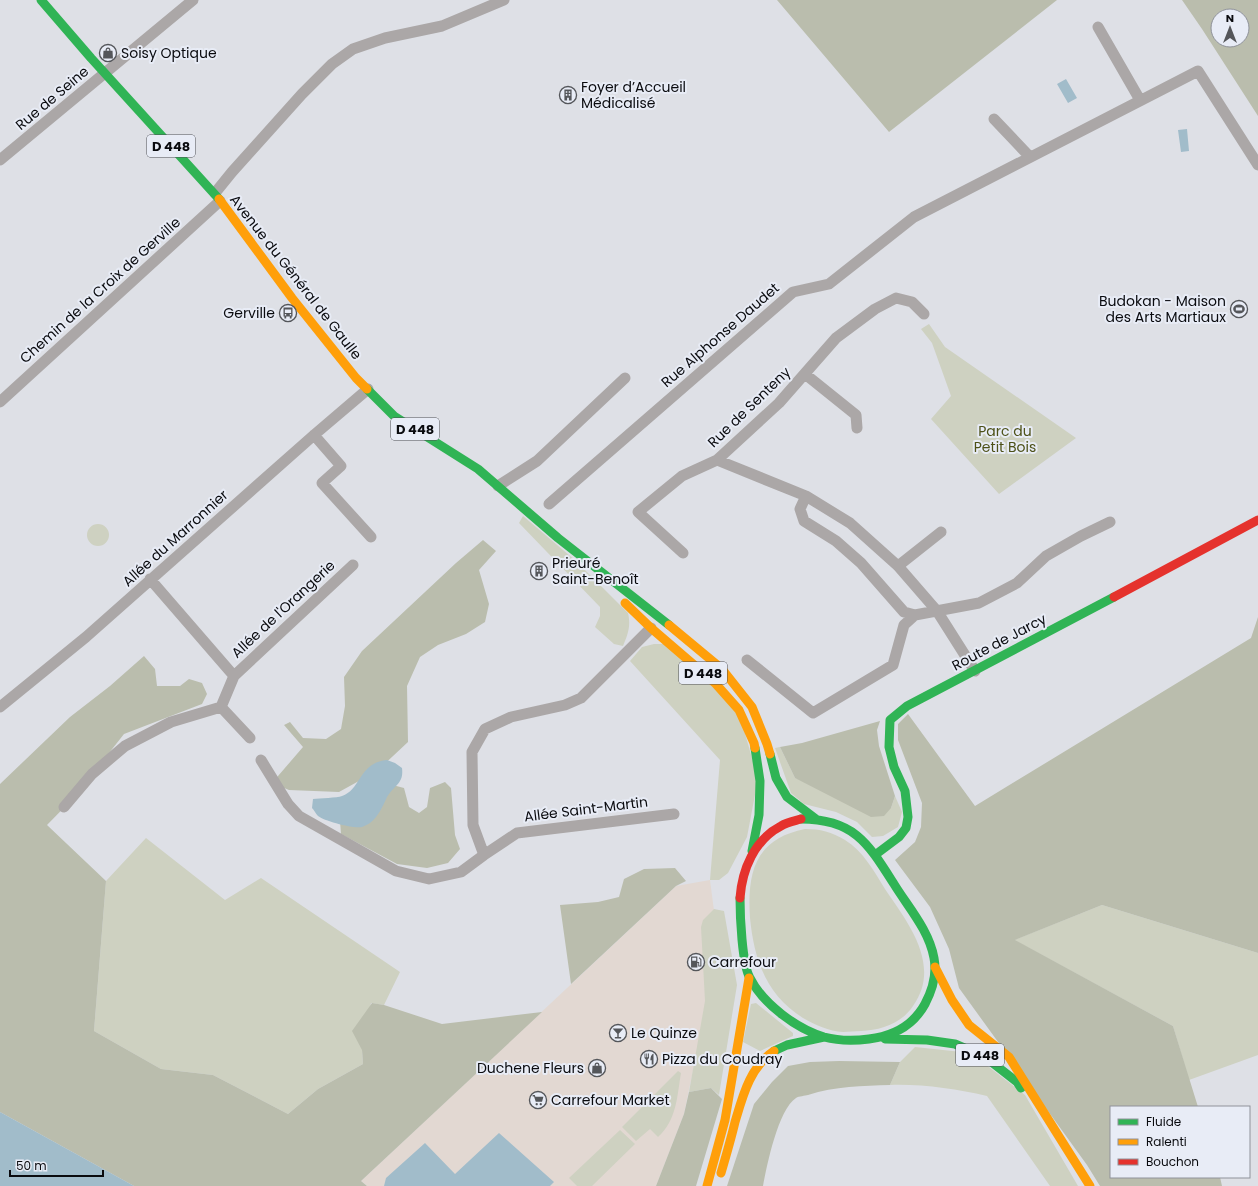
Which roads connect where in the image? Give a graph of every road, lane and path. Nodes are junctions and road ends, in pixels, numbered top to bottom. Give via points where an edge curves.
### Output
1 (41, 0) edge
2 (193, 0) edge
3 (504, 0) edge
4 (1098, 27) dead end
5 (105, 73) junction
6 (1140, 100) junction
7 (994, 119) dead end
8 (1030, 157) junction
9 (0, 160) edge
10 (1258, 165) edge
11 (217, 197) junction
12 (924, 314) dead end
13 (805, 374) junction
14 (625, 378) dead end
15 (368, 389) junction
16 (0, 402) edge
17 (857, 428) dead end
18 (314, 434) junction
19 (717, 460) junction
20 (498, 486) junction
21 (806, 496) junction
22 (549, 504) dead end
23 (1258, 520) edge
24 (1110, 522) dead end
25 (941, 532) dead end
26 (371, 537) dead end
27 (558, 538) junction
28 (683, 553) dead end
29 (353, 565) dead end
30 (898, 566) junction
31 (150, 579) junction
32 (937, 611) junction
33 (915, 615) junction
34 (651, 628) junction
35 (747, 660) dead end
36 (975, 671) junction
37 (234, 676) junction
38 (0, 707) edge
39 (221, 707) junction
40 (250, 738) dead end
41 (261, 760) dead end
42 (64, 807) dead end
43 (674, 814) dead end
44 (816, 819) junction
45 (752, 852) junction
46 (484, 855) junction
47 (875, 855) junction
48 (936, 967) junction
49 (749, 978) junction
50 (824, 1037) junction
51 (880, 1038) junction
52 (1052, 1126) junction
53 (719, 1179) dead end
54 (707, 1186) edge
55 (1090, 1186) edge

1 - 5 main road, Avenue du Général de Gaulle / D 448
2 - 5 street, Rue de Seine
3 - 11 street, Chemin de la Croix de Gerville via 442,26 385,38 353,49 332,64 302,94 232,172
4 - 6 street
5 - 9 street, Rue de Seine
5 - 11 main road, Avenue du Général de Gaulle / D 448
6 - 8 street, Rue Alphonse Daudet
6 - 10 street, Rue Alphonse Daudet via 1198,71
7 - 8 street
8 - 22 street, Rue Alphonse Daudet via 914,217 829,284 793,292
11 - 15 main road, Avenue du Général de Gaulle / D 448 via 292,298
11 - 16 street, Chemin de la Croix de Gerville
12 - 13 street, Rue de Senteny via 912,302 896,298 875,309 836,338
13 - 17 street via 856,415
13 - 19 street, Rue de Senteny via 779,403
14 - 20 street via 537,461
15 - 18 street, Allée du Marronnier
15 - 20 main road, Avenue du Général de Gaulle / D 448 via 394,416 478,469
18 - 26 street via 341,466 322,484
18 - 31 street, Allée du Marronnier
19 - 21 street
19 - 28 street, Rue de Senteny via 682,476 638,512
20 - 27 main road, Avenue du Général de Gaulle / D 448
21 - 30 street via 850,523
21 - 33 street via 800,509 804,521 836,541 861,563 904,612
23 - 36 main road, Route de Jarcy
24 - 32 street via 1046,556 1017,583 979,604
25 - 30 street
27 - 34 main road, D 448
27 - 44 main road, D 448 via 722,669 752,707 767,744 776,778 788,797
29 - 37 street, Allée de l'Orangerie
30 - 32 street
31 - 37 street
31 - 38 street, Allée du Marronnier
32 - 33 street
32 - 36 street
33 - 35 street via 904,624 893,665 813,713
34 - 45 main road, D 448 via 714,683 739,710 754,743 760,781 759,815
34 - 46 street via 580,698 565,705 511,717 485,729 472,752 473,825
36 - 47 main road, Route de Jarcy via 907,706 890,720 889,747 894,767 905,791 908,817 906,828 900,837
37 - 39 street
39 - 40 street
39 - 42 street via 171,722 125,746 92,774
41 - 46 street, Allée Saint-Martin via 288,804 299,816 396,871 429,879 461,872
43 - 46 street, Allée Saint-Martin via 517,833
44 - 45 main road via 801,819 782,825 768,834
44 - 47 main road via 840,825 868,846
45 - 49 main road via 746,864 740,896
47 - 48 main road via 931,945
48 - 51 main road via 934,982 922,1011 910,1025
48 - 52 main road, D 448 via 952,1000 969,1025 1009,1057
49 - 50 main road via 766,1000 784,1015 807,1030
49 - 54 main road via 725,1120
50 - 51 main road via 850,1041
50 - 53 main road via 777,1049 765,1057 752,1074 744,1092
51 - 52 main road, D 448 via 955,1044 985,1057 1017,1082
52 - 55 main road, D 448

